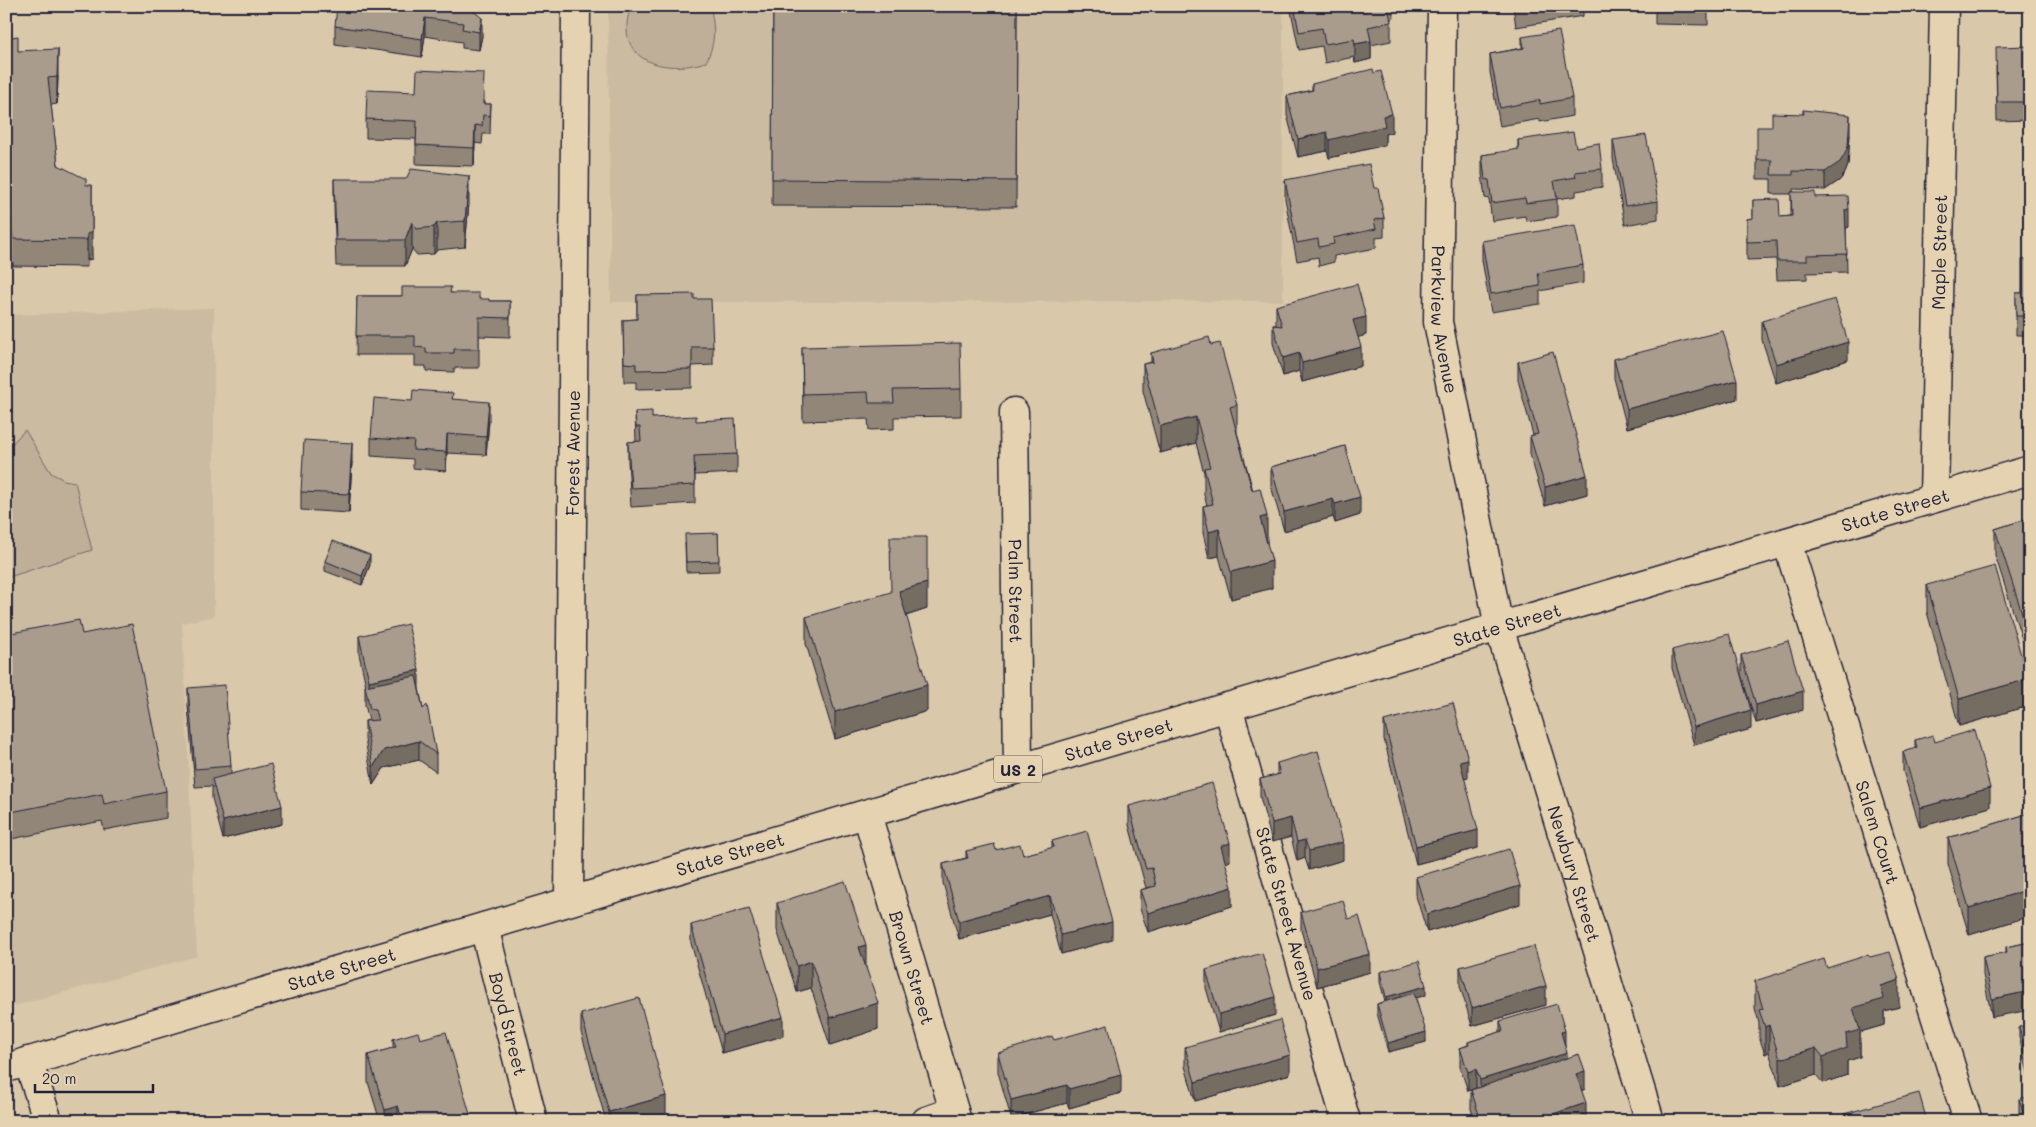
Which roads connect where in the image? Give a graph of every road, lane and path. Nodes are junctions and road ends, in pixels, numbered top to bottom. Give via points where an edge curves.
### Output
1 (576, 6) edge
2 (1442, 6) edge
3 (1944, 6) edge
4 (1014, 412) dead end
5 (2030, 470) edge
6 (1934, 498) junction
7 (1787, 542) junction
8 (1499, 627) junction
9 (1228, 707) junction
10 (1018, 769) junction
11 (867, 814) junction
12 (570, 902) junction
13 (484, 927) junction
14 (17, 1064) edge
15 (955, 1116) edge
16 (48, 1121) edge
17 (533, 1121) edge
18 (926, 1121) edge
19 (1346, 1121) edge
20 (1650, 1121) edge
21 (1968, 1121) edge

1 - 12 street, Forest Avenue
2 - 8 street, Parkview Avenue via 1438,322
3 - 6 street, Maple Street
4 - 10 street, Palm Street
5 - 6 street, State Street / US 2
6 - 7 street, State Street / US 2
7 - 8 street, State Street / US 2
7 - 21 street, Salem Court
8 - 9 street, State Street / US 2
8 - 20 street, Newbury Street
9 - 10 street, State Street / US 2
9 - 19 street, State Street Avenue
10 - 11 street, State Street / US 2
11 - 12 street, State Street / US 2
11 - 15 street, Brown Street
12 - 13 street, State Street / US 2
13 - 14 street, State Street / US 2
13 - 17 street, Boyd Street
14 - 16 street
15 - 18 street

